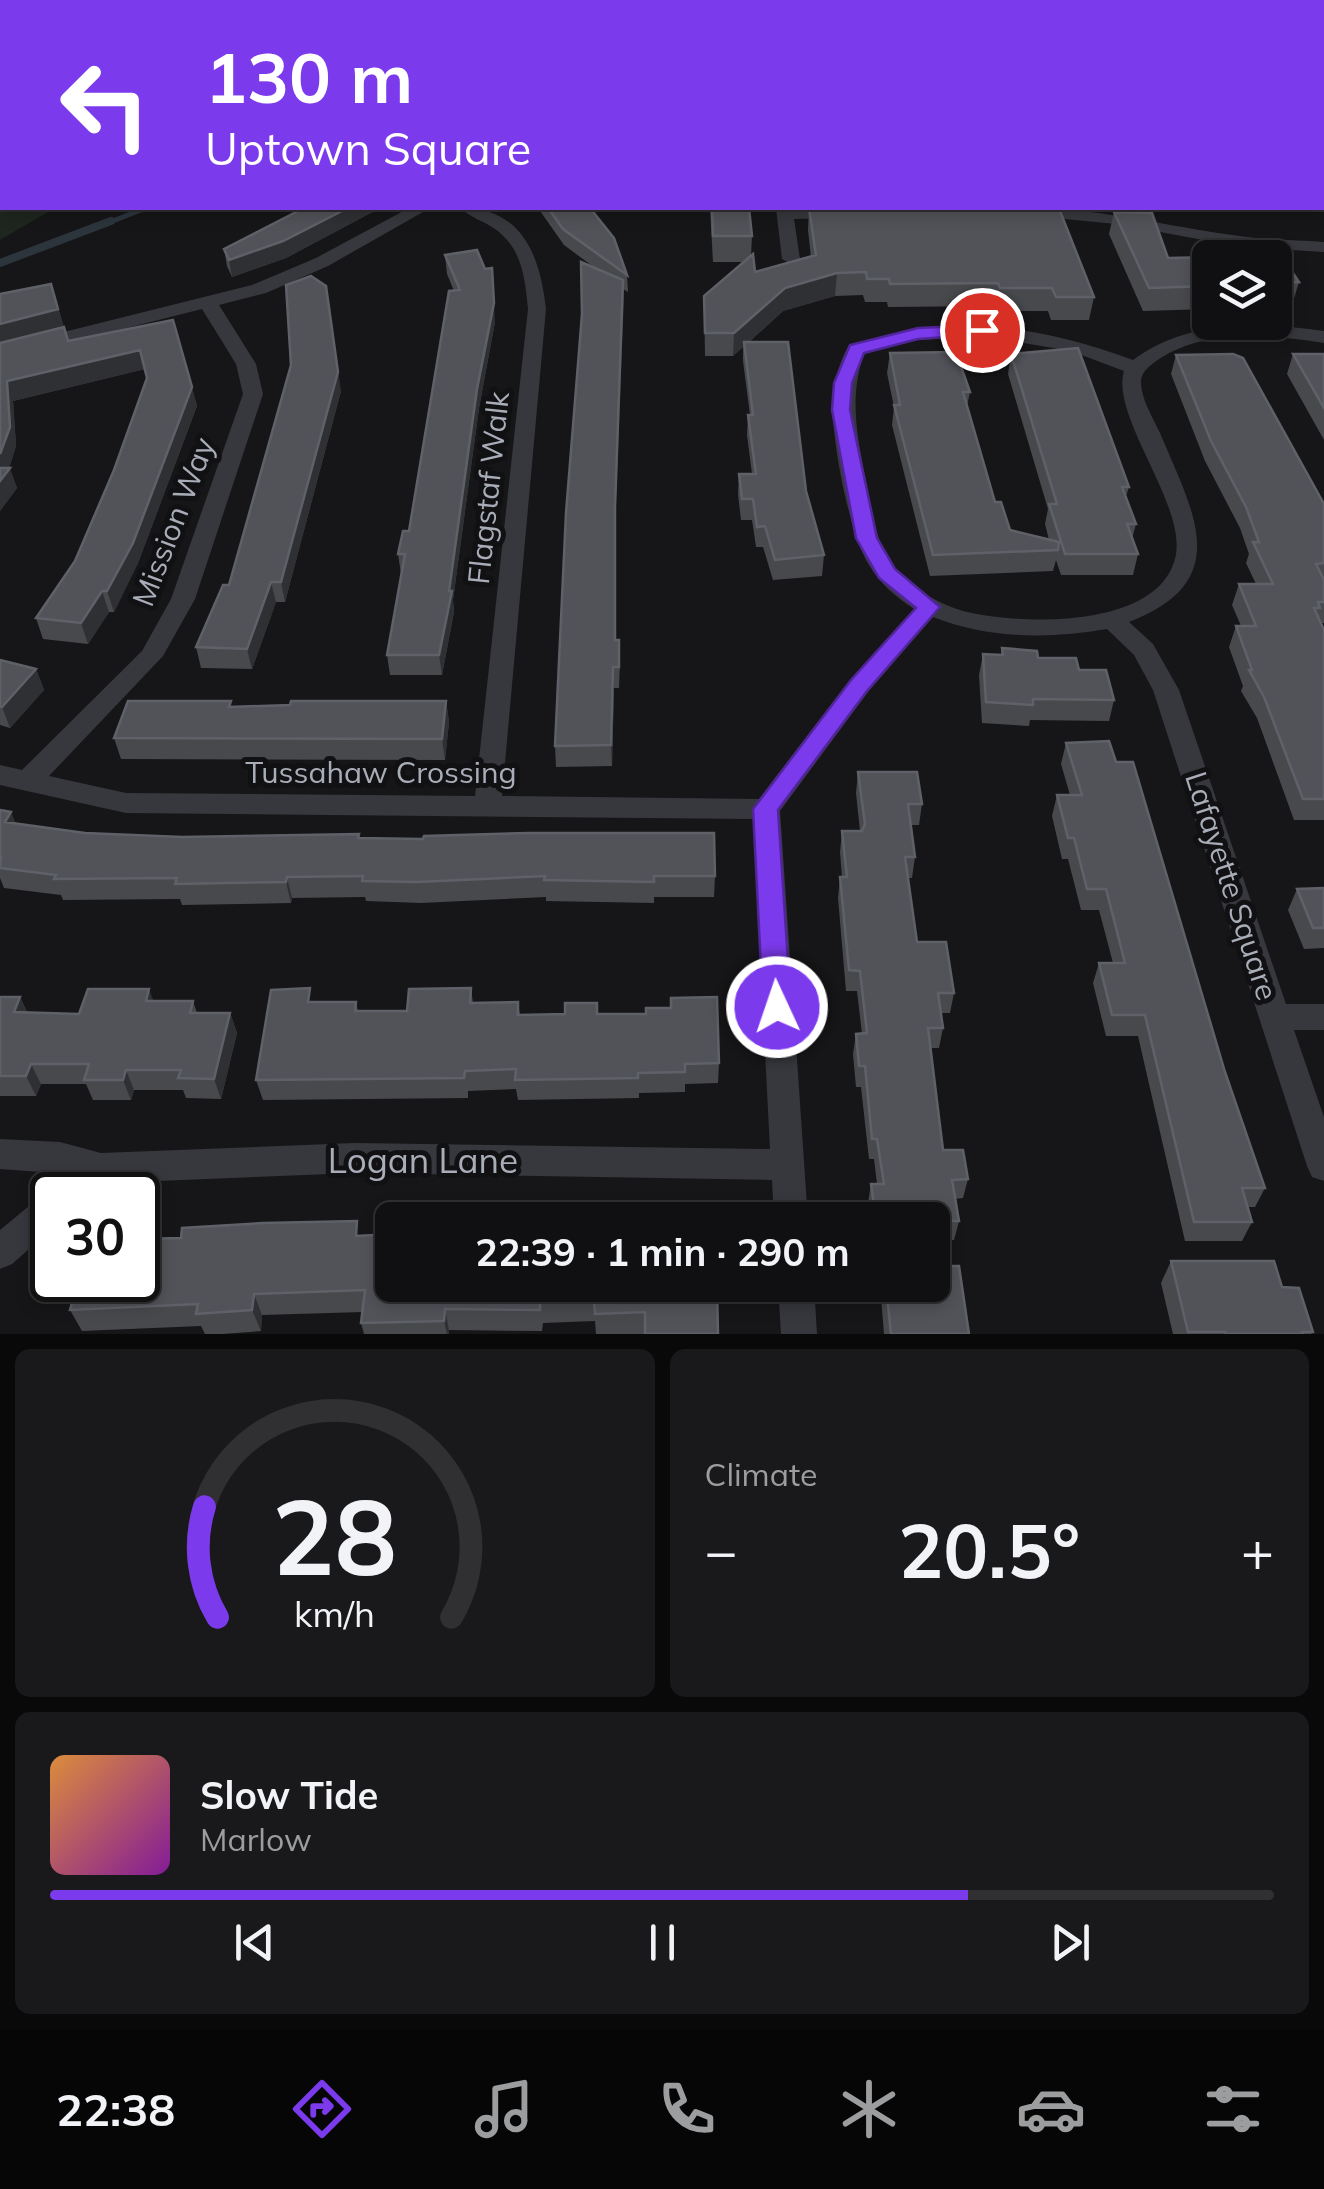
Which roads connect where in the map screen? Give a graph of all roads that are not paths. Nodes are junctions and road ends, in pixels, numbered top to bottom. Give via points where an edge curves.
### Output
1 (417, 210) edge
2 (473, 210) edge
3 (994, 210) edge
4 (1020, 210) edge
5 (784, 211) edge
6 (979, 211) edge
7 (862, 213) edge
8 (1324, 247) edge
9 (791, 259) edge
10 (208, 303) junction
11 (1324, 337) edge
12 (0, 354) edge
13 (1135, 368) junction
14 (929, 607) junction
15 (1113, 621) junction
16 (13, 778) edge
17 (488, 806) junction
18 (766, 809) junction
19 (1273, 1017) junction
20 (1324, 1017) edge
21 (0, 1154) edge
22 (786, 1165) junction
23 (1324, 1166) edge
24 (102, 1168) junction
25 (97, 1172) edge
26 (789, 1202) edge
27 (30, 1227) edge
28 (0, 1252) edge
29 (797, 1302) edge
30 (799, 1334) edge

1 - 10 street via 322,262
2 - 17 street, Flagstaf Walk via 513,233 525,248 534,264 537,309
3 - 6 street
4 - 8 street via 1117,219 1241,242
5 - 7 street
5 - 9 street
10 - 12 street
10 - 16 street, Mission Way via 246,364 253,394 183,599 151,656
11 - 13 street via 1200,335 1153,351
13 - 14 street via 1074,346 982,330 918,334 856,349 841,410 866,538 886,574
13 - 15 street via 1136,401 1185,529 1188,556 1176,584
14 - 15 street via 1034,628
14 - 18 street
15 - 19 street, Lafayette Square via 1144,650 1166,690
16 - 17 street, Tussahaw Crossing via 126,803
17 - 18 street, Tussahaw Crossing
18 - 22 street
19 - 20 street
19 - 23 street, Lafayette Square
21 - 24 street, Logan Lane via 60,1157
22 - 24 street, Logan Lane via 355,1158
22 - 26 street
24 - 25 street
27 - 28 street
29 - 30 street

